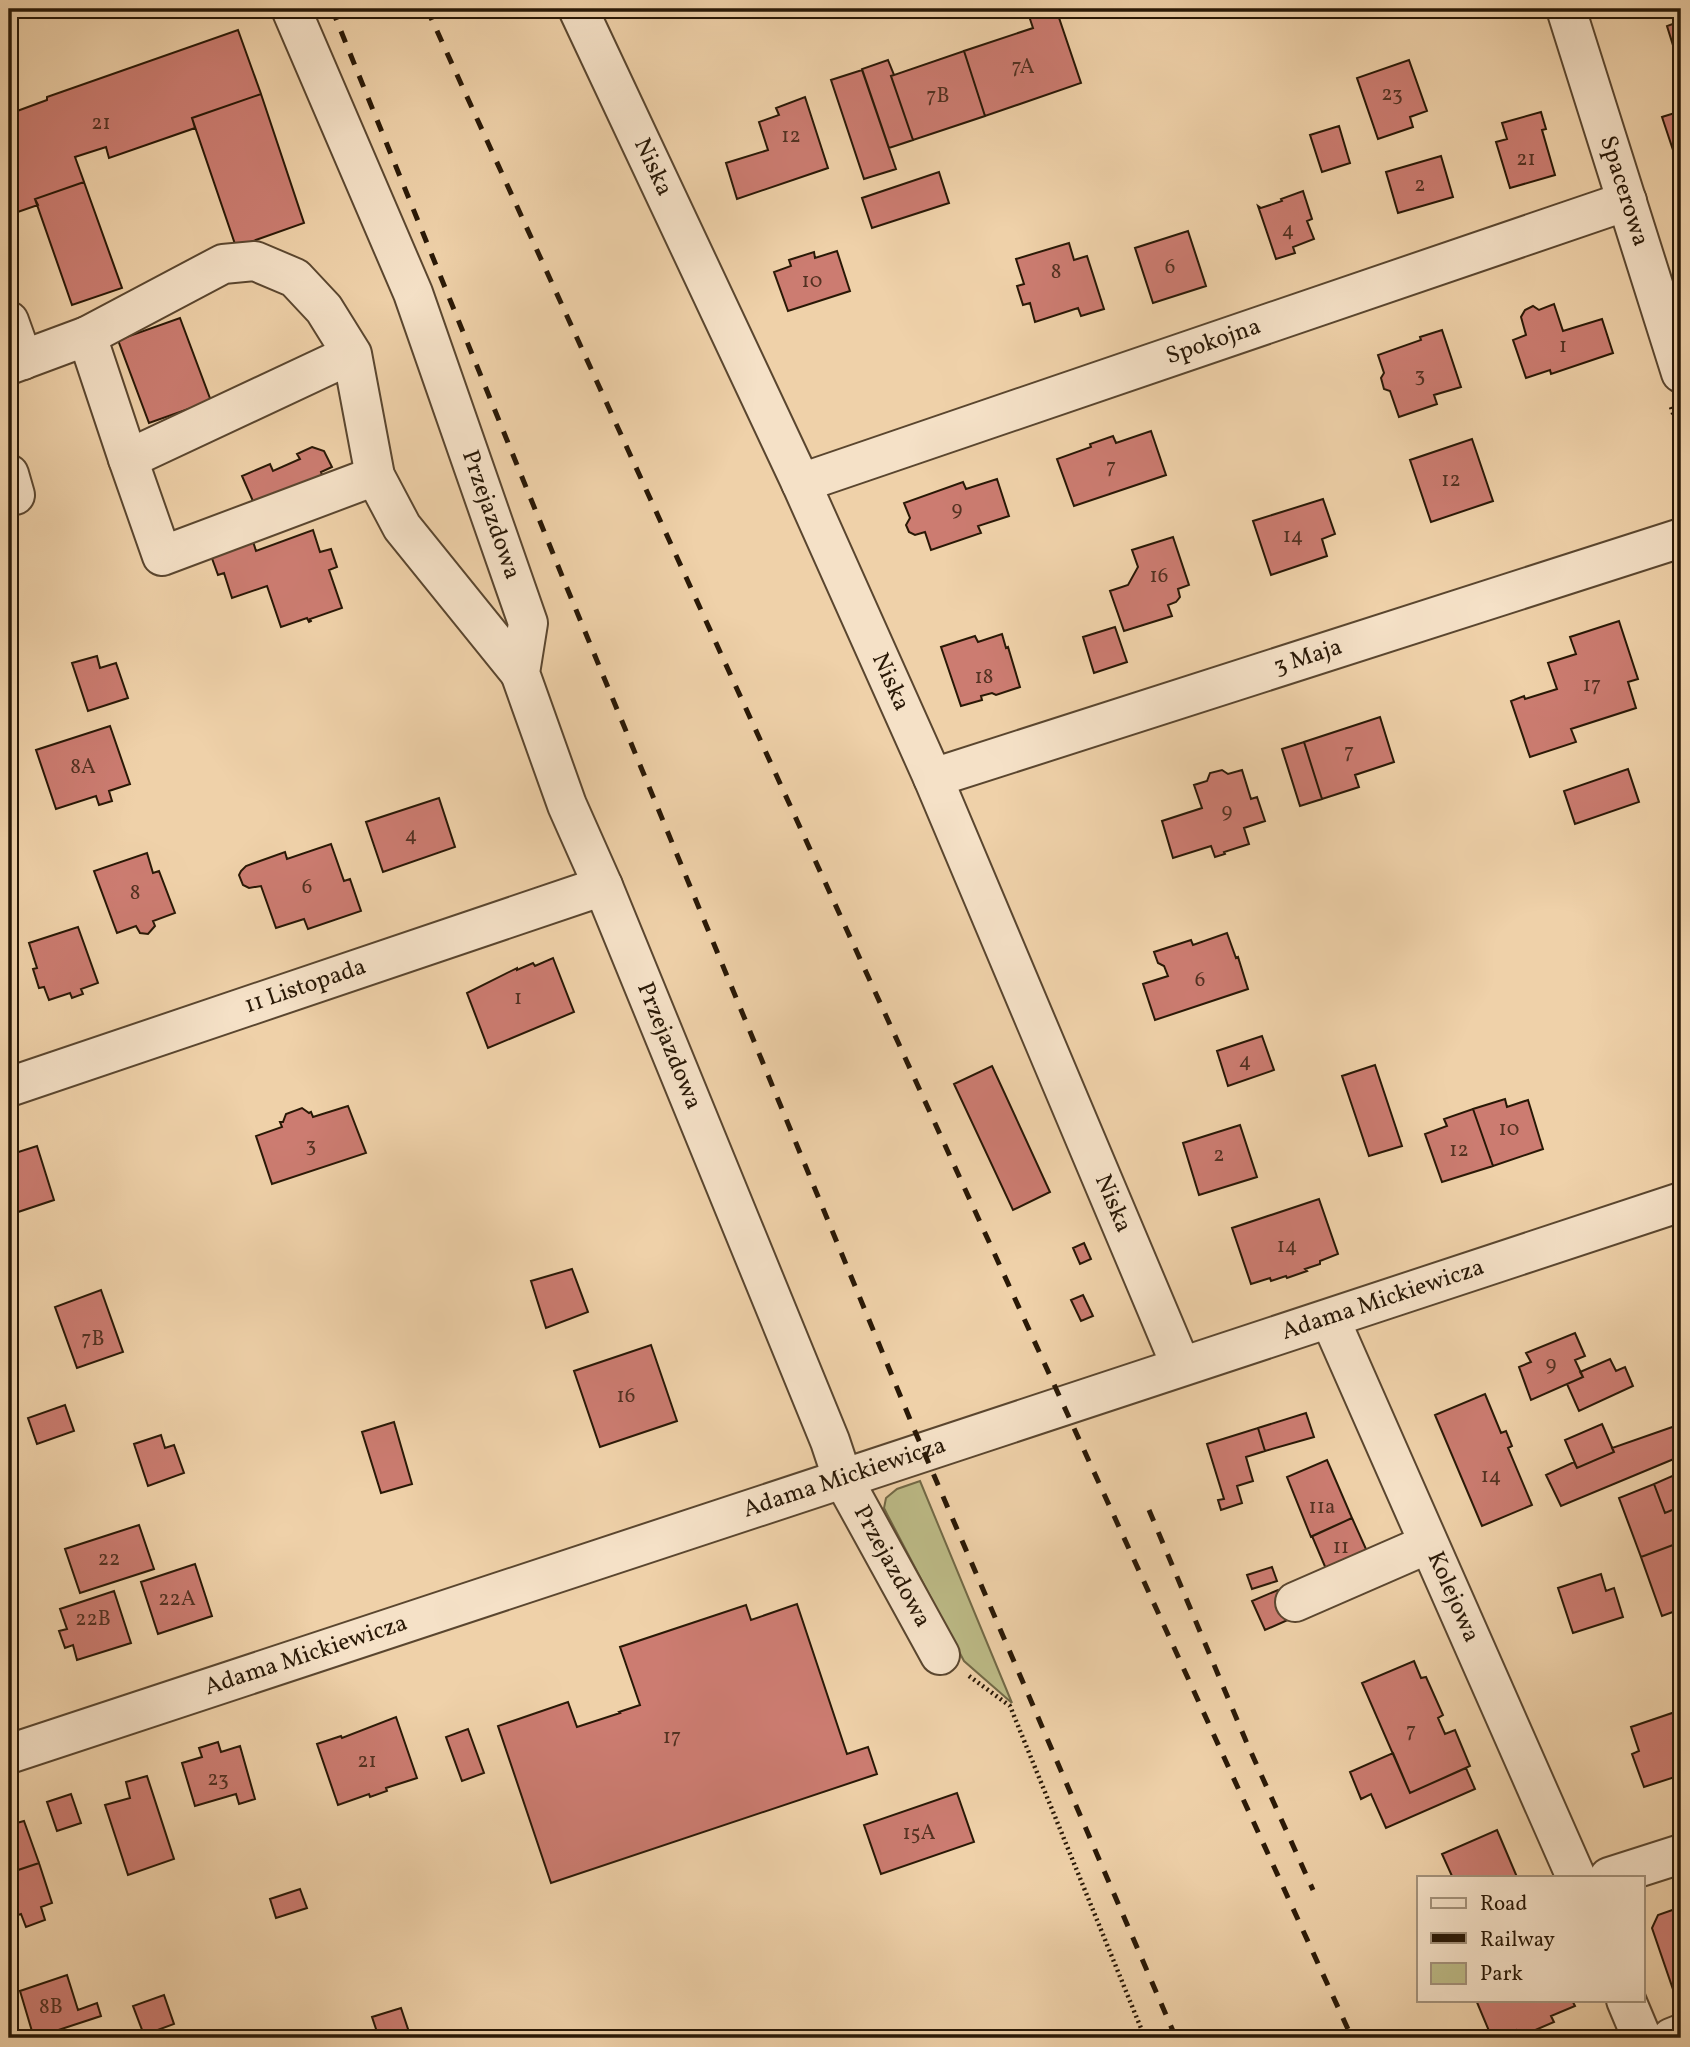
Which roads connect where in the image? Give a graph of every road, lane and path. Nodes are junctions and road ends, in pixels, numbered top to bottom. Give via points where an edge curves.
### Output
1 (291, 9) edge
2 (578, 9) edge
3 (1566, 9) edge
4 (1627, 201) junction
5 (9, 321) edge
6 (87, 336) junction
7 (352, 354) junction
8 (16, 363) edge
9 (1681, 373) edge
10 (128, 459) junction
11 (375, 475) junction
12 (801, 483) junction
13 (1681, 538) edge
14 (520, 673) junction
15 (933, 778) junction
16 (603, 886) junction
17 (9, 1087) edge
18 (1681, 1202) edge
19 (1330, 1319) junction
20 (1181, 1366) junction
21 (842, 1478) junction
22 (1428, 1544) junction
23 (1294, 1602) dead end
24 (940, 1655) joint
25 (9, 1754) edge
26 (1681, 1854) edge
27 (1576, 1876) edge
28 (1612, 1876) edge
29 (1627, 2002) edge
30 (1681, 2034) edge
31 (1145, 2038) edge
32 (1642, 2038) edge
33 (1671, 2038) edge

1 - 14 street, Przejazdowa via 413,293 528,623
2 - 12 street, Niska
3 - 4 street, Spacerowa
4 - 9 street, Spacerowa
4 - 12 street, Spokojna
5 - 8 street
6 - 7 street via 223,264 255,261 295,278 324,309
6 - 8 street
6 - 10 street
7 - 10 street
7 - 11 street
10 - 11 street via 162,556
11 - 14 street via 402,527
12 - 15 street, Niska
13 - 15 street, 3 Maja
14 - 16 street, Przejazdowa via 567,805
15 - 20 street, Niska
16 - 17 street, 11 Listopada
16 - 21 street, Przejazdowa
18 - 19 street, Adama Mickiewicza
19 - 20 street, Adama Mickiewicza
19 - 22 street, Kolejowa
20 - 21 street, Adama Mickiewicza
21 - 24 street, Przejazdowa
21 - 25 street, Adama Mickiewicza
22 - 23 street
22 - 27 street, Kolejowa
24 - 31 path, Przejazdowa via 1010,1706
26 - 28 street
29 - 32 street
30 - 33 street

